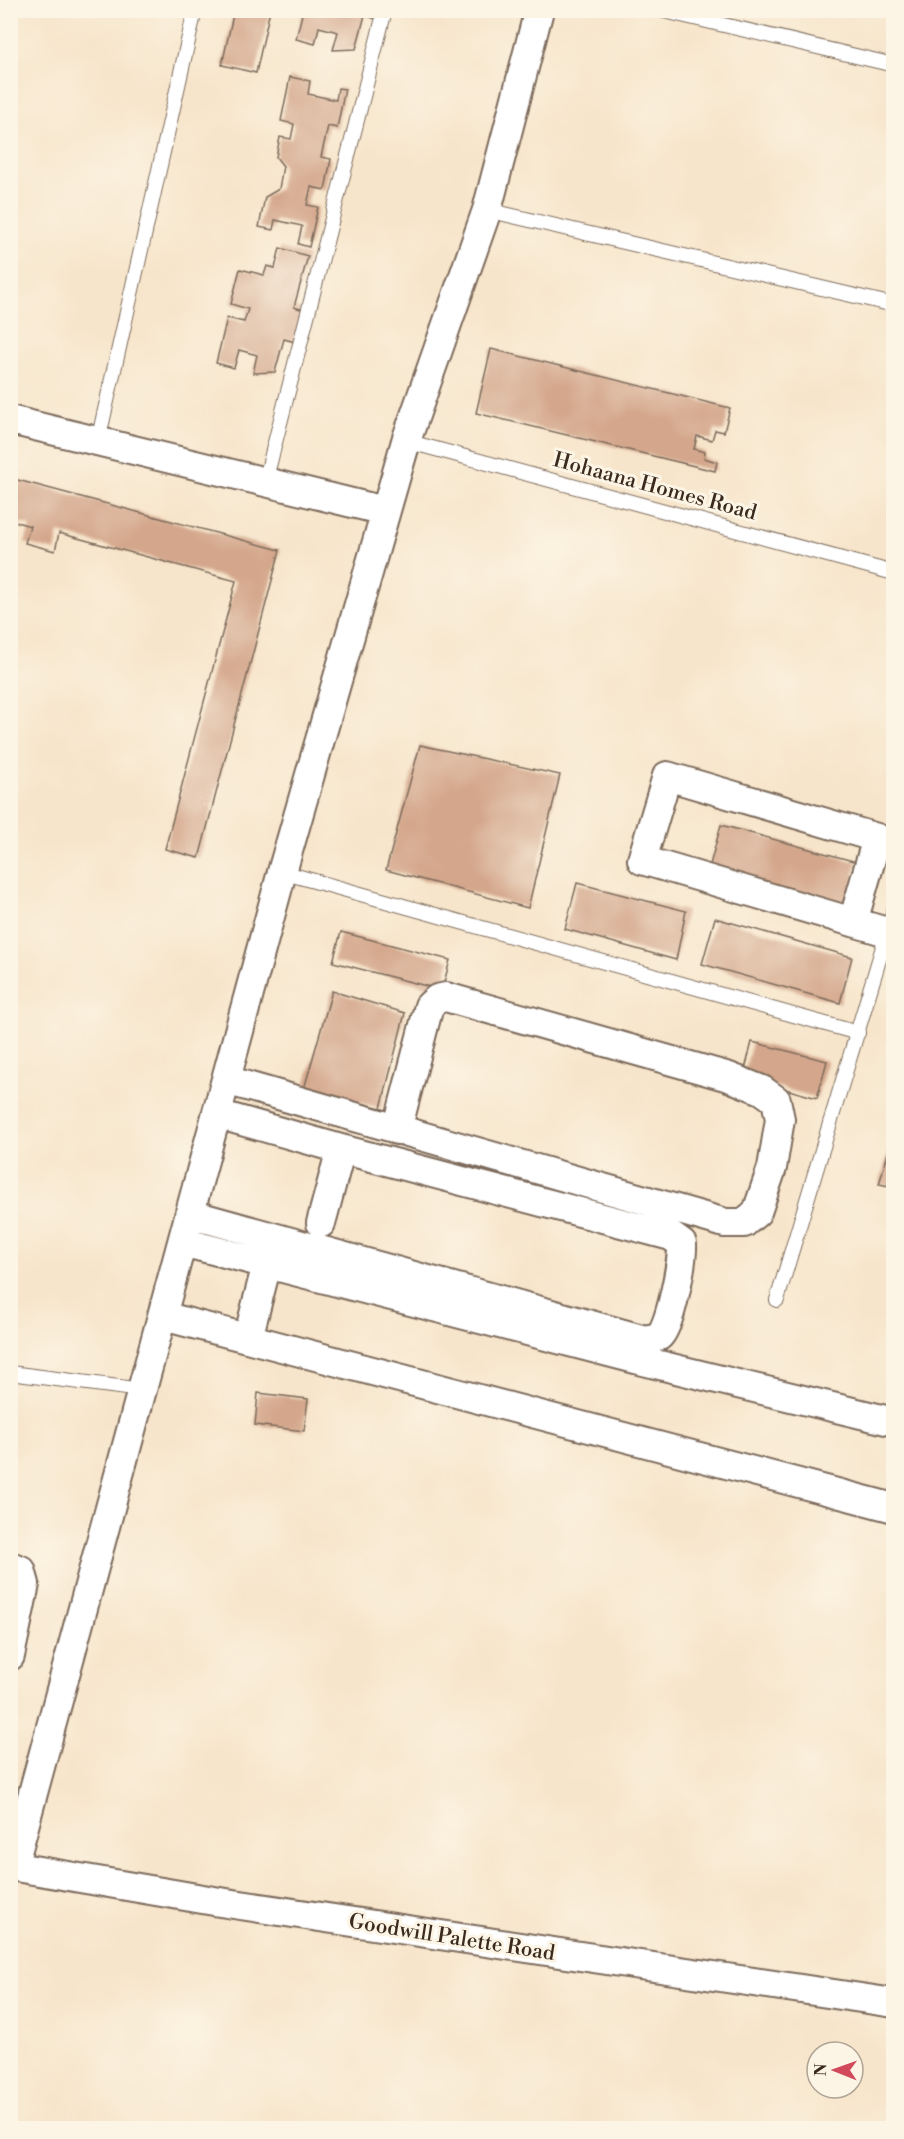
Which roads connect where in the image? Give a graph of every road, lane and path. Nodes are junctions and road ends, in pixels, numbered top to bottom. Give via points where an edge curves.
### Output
1 (195, 10) edge
2 (385, 10) edge
3 (539, 10) edge
4 (660, 10) edge
5 (894, 65) edge
6 (487, 210) junction
7 (894, 305) edge
8 (10, 420) edge
9 (98, 441) junction
10 (406, 441) junction
11 (265, 482) junction
12 (385, 510) junction
13 (894, 573) edge
14 (282, 872) junction
15 (890, 921) edge
16 (853, 922) junction
17 (858, 1033) junction
18 (226, 1080) junction
19 (217, 1114) junction
20 (397, 1130) junction
21 (341, 1149) junction
22 (190, 1214) junction
23 (321, 1223) dead end
24 (182, 1242) junction
25 (267, 1264) junction
26 (777, 1300) dead end
27 (163, 1316) junction
28 (248, 1338) junction
29 (10, 1373) edge
30 (142, 1390) junction
31 (894, 1422) edge
32 (894, 1508) edge
33 (10, 1566) edge
34 (10, 1656) edge
35 (12, 1866) edge
36 (894, 2003) edge

1 - 9 lane
2 - 11 lane
3 - 6 street
4 - 5 lane
6 - 7 lane
6 - 10 street
8 - 9 street
9 - 11 street
10 - 12 street
10 - 13 lane, Hohaana Homes Road
11 - 12 street
12 - 14 street
14 - 17 lane
14 - 18 street
15 - 16 street
15 - 17 lane
16 - 16 street via 642,860 667,776 878,838
17 - 26 lane
18 - 19 street
18 - 20 street
19 - 21 street
19 - 22 street
20 - 20 street via 725,1223 744,1223 757,1212 772,1168 780,1119 776,1100 729,1077 446,997 429,1006
21 - 22 street via 671,1236 682,1244 683,1257 666,1326 658,1336 645,1340
21 - 23 street
22 - 24 street
24 - 25 street
24 - 27 street
25 - 28 street
25 - 31 street
27 - 28 street
27 - 30 street
28 - 32 street
29 - 30 lane
30 - 35 street
33 - 34 street via 21,1570 25,1584
35 - 36 street, Goodwill Palette Road via 220,1902

